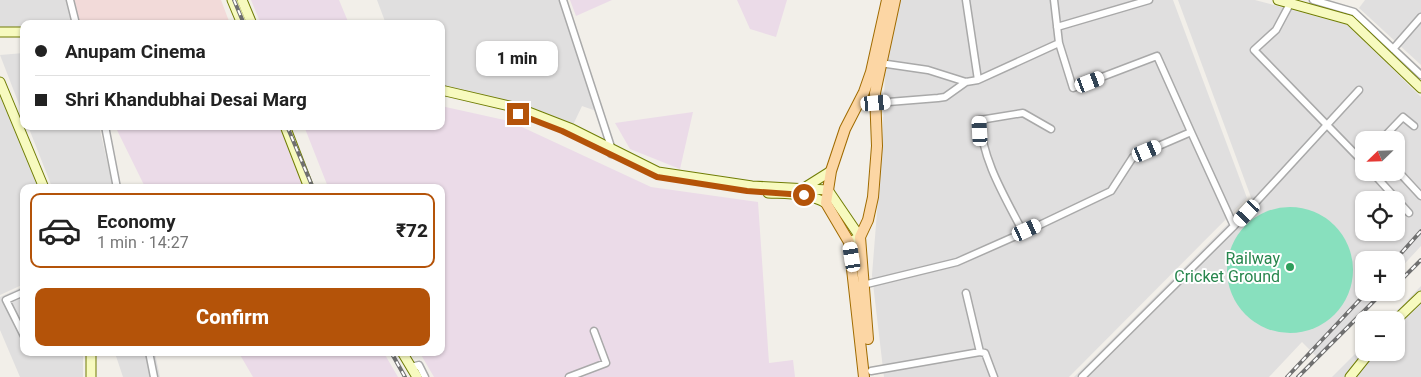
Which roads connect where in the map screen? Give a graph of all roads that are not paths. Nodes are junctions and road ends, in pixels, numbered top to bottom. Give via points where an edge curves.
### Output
1 (70, 0) edge
2 (232, 0) edge
3 (242, 0) edge
4 (563, 0) edge
5 (887, 0) edge
6 (894, 0) edge
7 (966, 0) edge
8 (1054, 0) edge
9 (1149, 0) edge
10 (1278, 0) edge
11 (1313, 0) edge
12 (1293, 2) edge
13 (1421, 17) edge
14 (75, 20) edge
15 (240, 20) edge
16 (250, 20) edge
17 (1057, 27) junction
18 (0, 32) edge
19 (20, 32) edge
20 (0, 37) edge
21 (20, 37) edge
22 (1059, 43) junction
23 (1393, 49) junction
24 (880, 63) junction
25 (1421, 75) edge
26 (978, 80) junction
27 (0, 82) edge
28 (966, 82) junction
29 (1421, 82) edge
30 (1421, 88) edge
31 (1360, 90) dead end
32 (445, 91) edge
33 (864, 92) junction
34 (445, 97) edge
35 (875, 98) junction
36 (1329, 125) junction
37 (1414, 126) dead end
38 (1052, 129) dead end
39 (105, 130) edge
40 (287, 130) edge
41 (1390, 131) edge
42 (1191, 132) junction
43 (612, 152) junction
44 (1355, 152) edge
45 (830, 171) junction
46 (1405, 179) edge
47 (1380, 181) edge
48 (42, 184) edge
49 (116, 184) edge
50 (307, 184) edge
51 (804, 188) junction
52 (828, 190) junction
53 (1421, 196) edge
54 (826, 203) junction
55 (1409, 213) dead end
56 (1234, 226) junction
57 (1023, 232) junction
58 (860, 237) junction
59 (849, 242) junction
60 (862, 285) junction
61 (20, 294) edge
62 (966, 294) dead end
63 (1420, 299) edge
64 (1405, 312) edge
65 (20, 328) edge
66 (594, 331) dead end
67 (980, 352) junction
68 (91, 356) edge
69 (150, 356) edge
70 (404, 356) edge
71 (1363, 361) edge
72 (411, 367) junction
73 (869, 375) edge
74 (91, 377) edge
75 (154, 377) edge
76 (417, 377) edge
77 (425, 377) edge
78 (569, 377) edge
79 (994, 377) edge
80 (1082, 377) edge
81 (1350, 377) edge

1 - 14 street
2 - 15 main road
3 - 16 main road
4 - 43 street
5 - 33 main road
6 - 24 main road
7 - 26 street
8 - 17 street
9 - 17 street
10 - 12 main road
11 - 23 street via 1354,12
12 - 29 main road via 1352,16
12 - 30 main road via 1350,20
12 - 36 street via 1276,30 1254,50
13 - 23 street
17 - 22 street
18 - 19 main road
20 - 21 main road
22 - 26 street
22 - 42 street via 1073,88 1158,56
23 - 25 street
24 - 28 street via 928,70
24 - 35 main road
26 - 28 street
27 - 48 main road
28 - 35 street via 938,98
31 - 36 street
32 - 43 main road via 518,108 572,129
33 - 35 main road
33 - 45 main road via 845,129
34 - 43 main road via 518,114
35 - 58 main road via 877,146 873,198
36 - 44 street
36 - 56 street
37 - 41 street via 1403,117
38 - 57 street via 1023,113 980,120 981,142
39 - 49 street
40 - 50 main road
42 - 56 street
42 - 57 street via 1133,157 1111,191
43 - 51 main road via 658,172 752,186
43 - 54 main road via 657,177 747,191 804,195
45 - 51 main road
45 - 52 main road
46 - 53 street
47 - 55 street
51 - 52 main road
52 - 54 main road
52 - 58 main road
54 - 59 main road
56 - 80 street
57 - 60 street via 957,262
58 - 59 main road
58 - 60 main road
59 - 73 main road
60 - 73 main road
61 - 65 street via 6,300
62 - 67 street
63 - 64 main road
66 - 78 street via 606,363
67 - 73 street
67 - 79 street via 986,353
68 - 74 main road
69 - 75 street
70 - 72 main road
71 - 81 main road
72 - 76 main road
72 - 77 street via 419,365

